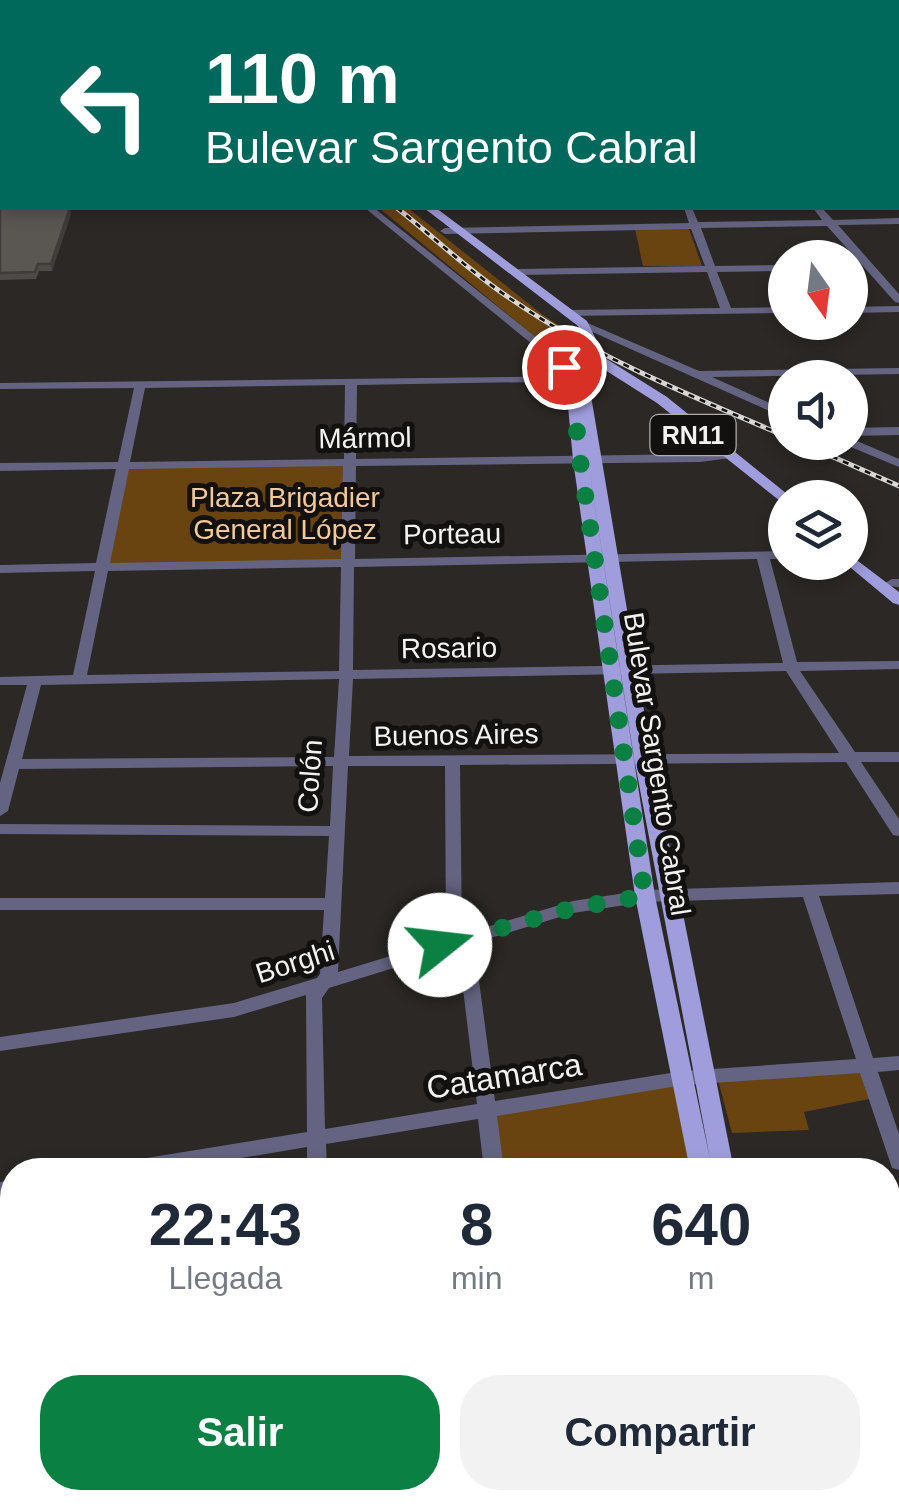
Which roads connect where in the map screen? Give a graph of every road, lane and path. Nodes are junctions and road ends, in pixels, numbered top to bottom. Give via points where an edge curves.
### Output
1 (371, 210) edge
2 (419, 210) edge
3 (431, 210) edge
4 (542, 210) edge
5 (689, 210) edge
6 (820, 210) edge
7 (899, 221) edge
8 (830, 222) junction
9 (694, 225) junction
10 (544, 227) junction
11 (451, 230) junction
12 (768, 268) edge
13 (870, 268) joint
14 (710, 269) junction
15 (518, 272) junction
16 (899, 300) edge
17 (899, 309) edge
18 (768, 310) edge
19 (868, 310) edge
20 (728, 311) junction
21 (566, 313) junction
22 (597, 313) junction
23 (582, 324) junction
24 (594, 344) junction
25 (629, 344) junction
26 (581, 366) junction
27 (899, 370) edge
28 (694, 374) junction
29 (351, 380) junction
30 (140, 384) junction
31 (0, 386) edge
32 (768, 407) edge
33 (868, 432) edge
34 (899, 432) edge
35 (868, 450) edge
36 (726, 455) junction
37 (586, 460) junction
38 (349, 463) junction
39 (899, 463) edge
40 (124, 466) junction
41 (0, 467) edge
42 (768, 486) edge
43 (768, 493) edge
44 (762, 555) junction
45 (768, 555) edge
46 (602, 556) junction
47 (347, 561) junction
48 (868, 565) edge
49 (101, 567) junction
50 (0, 569) edge
51 (868, 571) edge
52 (897, 589) edge
53 (899, 664) edge
54 (791, 668) junction
55 (620, 671) junction
56 (346, 674) junction
57 (80, 680) junction
58 (0, 681) edge
59 (34, 681) junction
60 (850, 757) junction
61 (899, 757) edge
62 (635, 758) junction
63 (452, 760) junction
64 (342, 761) junction
65 (14, 764) junction
66 (0, 811) edge
67 (0, 829) edge
68 (336, 830) junction
69 (899, 831) edge
70 (899, 888) edge
71 (809, 891) junction
72 (668, 895) junction
73 (645, 896) junction
74 (0, 904) edge
75 (332, 904) junction
76 (460, 939) junction
77 (325, 981) junction
78 (0, 1044) edge
79 (899, 1064) edge
80 (868, 1065) junction
81 (693, 1077) junction
82 (489, 1108) junction
83 (315, 1140) junction
84 (216, 1158) edge
85 (316, 1158) edge
86 (493, 1158) edge
87 (701, 1158) edge
88 (719, 1158) edge
89 (898, 1158) edge

1 - 26 street via 544,350
2 - 11 main road
3 - 11 main road
4 - 10 street
5 - 9 street
6 - 8 street
7 - 8 street
8 - 9 street
8 - 13 street
9 - 10 street
9 - 14 street
10 - 11 street
11 - 15 main road
11 - 26 main road via 574,328
12 - 14 street
13 - 16 street
14 - 15 street
14 - 20 street
15 - 21 main road
17 - 19 street
18 - 20 street
20 - 22 street
21 - 22 street
21 - 23 main road
22 - 23 street
23 - 24 main road
23 - 25 street
24 - 25 street
24 - 26 main road
25 - 28 street
26 - 29 street
26 - 36 main road, RN11 via 613,377
26 - 37 main road, Bulevar Sargento Cabral
27 - 28 street
28 - 32 street
29 - 30 street
29 - 38 street, Colón
30 - 31 street
30 - 40 street
33 - 34 street
35 - 39 street
36 - 37 street, Mármol
36 - 42 main road, RN11
36 - 43 main road, RN11
37 - 38 street, Mármol
37 - 46 main road, Bulevar Sargento Cabral
38 - 40 street, Mármol
38 - 47 street, Colón
40 - 41 street, Mármol
40 - 49 street
44 - 45 street, Porteau
44 - 46 street, Porteau
44 - 54 street
46 - 47 street, Porteau
46 - 55 main road, Bulevar Sargento Cabral
47 - 49 street, Porteau
47 - 56 street, Colón
48 - 52 main road
49 - 50 street, Porteau
49 - 57 street
51 - 52 main road
53 - 54 street, Rosario
54 - 55 street, Rosario
54 - 60 street
55 - 56 street, Rosario
55 - 62 main road, Bulevar Sargento Cabral
56 - 57 street, Rosario
56 - 64 street, Colón
57 - 59 street, Rosario
58 - 59 street, Rosario
59 - 65 street
60 - 61 street, Buenos Aires
60 - 62 street, Buenos Aires
60 - 69 street
62 - 63 street, Buenos Aires
62 - 72 main road, Bulevar Sargento Cabral
62 - 73 main road, Bulevar Sargento Cabral
63 - 64 street, Buenos Aires
63 - 76 street
64 - 65 street, Buenos Aires
64 - 68 street, Colón
65 - 66 street
67 - 68 street
68 - 75 street, Colón
70 - 71 street, Borghi
71 - 72 street, Borghi
71 - 80 street
72 - 73 street, Borghi
72 - 81 main road, Bulevar Sargento Cabral
73 - 76 street, Borghi
73 - 81 main road, Bulevar Sargento Cabral
74 - 75 street
75 - 77 street, Colón
76 - 77 street, Borghi
76 - 82 street
77 - 78 street, Borghi via 234,1010
77 - 83 street, Colón via 312,997
79 - 80 street, Catamarca
80 - 81 street, Catamarca
80 - 89 street
81 - 82 street, Catamarca
81 - 87 main road, Bulevar Sargento Cabral
81 - 88 main road, Bulevar Sargento Cabral
82 - 83 street, Catamarca
82 - 86 street
83 - 84 street, Catamarca
83 - 85 street, Colón

